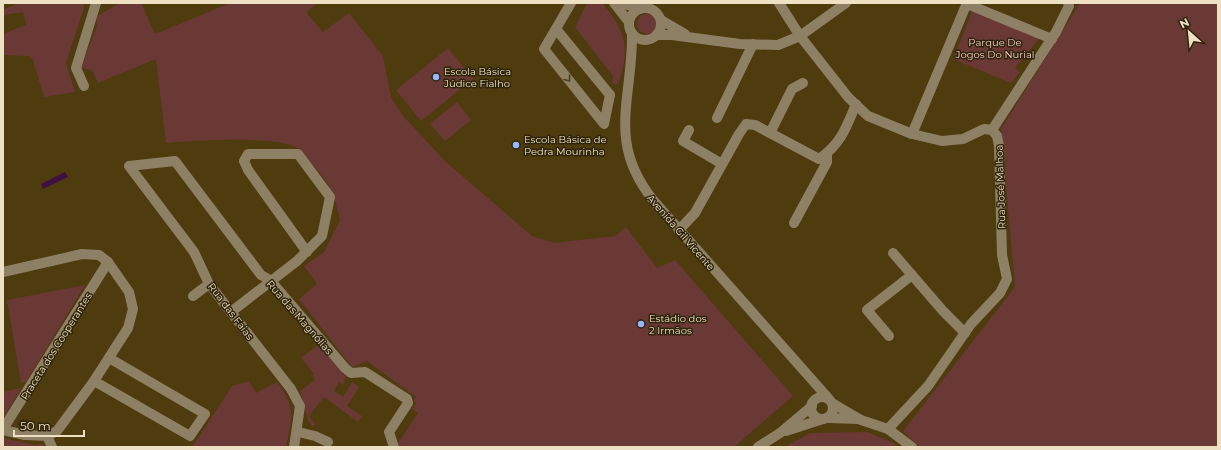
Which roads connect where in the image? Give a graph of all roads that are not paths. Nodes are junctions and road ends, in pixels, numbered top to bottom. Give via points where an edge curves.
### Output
1 (96, 3) edge
2 (572, 3) edge
3 (614, 3) edge
4 (622, 3) edge
5 (779, 3) edge
6 (846, 3) edge
7 (967, 3) edge
8 (1068, 3) edge
9 (640, 9) junction
10 (661, 20) junction
11 (630, 22) junction
12 (556, 29) junction
13 (632, 33) junction
14 (658, 35) junction
15 (800, 36) junction
16 (692, 37) junction
17 (1052, 39) junction
18 (642, 40) junction
19 (753, 44) junction
20 (632, 65) junction
21 (803, 83) dead end
22 (84, 86) dead end
23 (628, 92) junction
24 (610, 95) junction
25 (856, 104) junction
26 (717, 118) dead end
27 (690, 130) dead end
28 (992, 130) junction
29 (770, 133) junction
30 (912, 134) junction
31 (827, 153) junction
32 (158, 162) joint
33 (722, 164) junction
34 (794, 223) dead end
35 (679, 230) junction
36 (307, 252) junction
37 (893, 253) dead end
38 (108, 262) junction
39 (3, 272) edge
40 (912, 275) junction
41 (270, 280) junction
42 (209, 284) junction
43 (193, 296) dead end
44 (231, 312) junction
45 (965, 333) junction
46 (889, 336) dead end
47 (109, 358) junction
48 (802, 372) junction
49 (94, 381) junction
50 (830, 401) junction
51 (812, 405) junction
52 (825, 419) junction
53 (861, 420) junction
54 (888, 429) junction
55 (3, 430) edge
56 (298, 432) junction
57 (780, 433) junction
58 (47, 436) junction
59 (328, 442) dead end
60 (52, 447) edge
61 (294, 447) edge
62 (394, 447) edge
63 (758, 447) edge
64 (912, 447) edge

1 - 22 street via 76,68
2 - 12 street
3 - 11 street
4 - 9 street
5 - 15 street, Rua José Malhoa
6 - 15 street
7 - 17 street
7 - 30 street
8 - 17 street via 1069,6
9 - 10 street via 651,9
9 - 11 street via 633,14
10 - 14 street
10 - 16 street
11 - 13 street
12 - 24 street
12 -> 24 street via 544,48 604,124
13 - 18 street
13 - 20 street
14 - 16 street
14 - 18 street
15 - 19 street via 778,45
15 - 25 street, Rua José Malhoa
16 - 19 street
17 - 28 street
18 - 20 street
19 - 26 street
20 - 23 street, Avenida Gil Vicente
21 - 29 street via 792,89
23 - 24 street
23 - 35 street, Avenida Gil Vicente via 624,133 629,160 648,194
25 - 30 street, Rua José Malhoa via 868,116
25 - 31 street via 833,149
27 - 33 street via 683,141
28 - 30 street, Rua José Malhoa via 984,129 963,138 942,141
28 - 45 street, Rua José Malhoa via 997,136 999,146 1002,254 1007,279 1000,293
29 - 31 street via 819,159
29 - 33 street via 755,125 746,124
31 - 34 street via 827,162
32 - 41 street, Rua das Magnólias via 175,161 261,275
32 - 42 street, Rua das Faias via 129,166 194,252
33 - 35 street via 695,213
35 - 48 street, Avenida Gil Vicente
36 - 36 street via 322,236 330,197 298,154 248,154 244,161 248,170
36 - 41 street
37 - 40 street
38 - 39 street via 99,255 82,254
38 - 47 street via 129,292 133,309 128,328
38 - 55 street, Praceta dos Cooperantes
40 - 45 street
40 - 46 street via 868,310
41 - 44 street
41 - 62 street, Rua das Magnólias via 345,368 351,373 365,372 407,399 408,403 389,432
42 - 43 street
42 - 44 street, Rua das Faias
44 - 56 street, Rua das Faias via 291,390 300,406
45 - 54 street, Rua José Malhoa via 928,386
47 - 49 street
47 - 49 street via 205,414 190,436
48 - 50 street
48 - 51 street via 811,390
49 - 58 street via 57,431
50 - 51 street via 818,398
50 - 52 street via 833,409
50 - 53 street
51 - 52 street via 814,416
51 - 57 street
52 - 53 street
52 - 57 street
53 - 54 street
54 - 64 street
55 - 58 street
56 - 59 street
56 - 61 street, Rua das Faias
57 - 63 street
58 - 60 street

